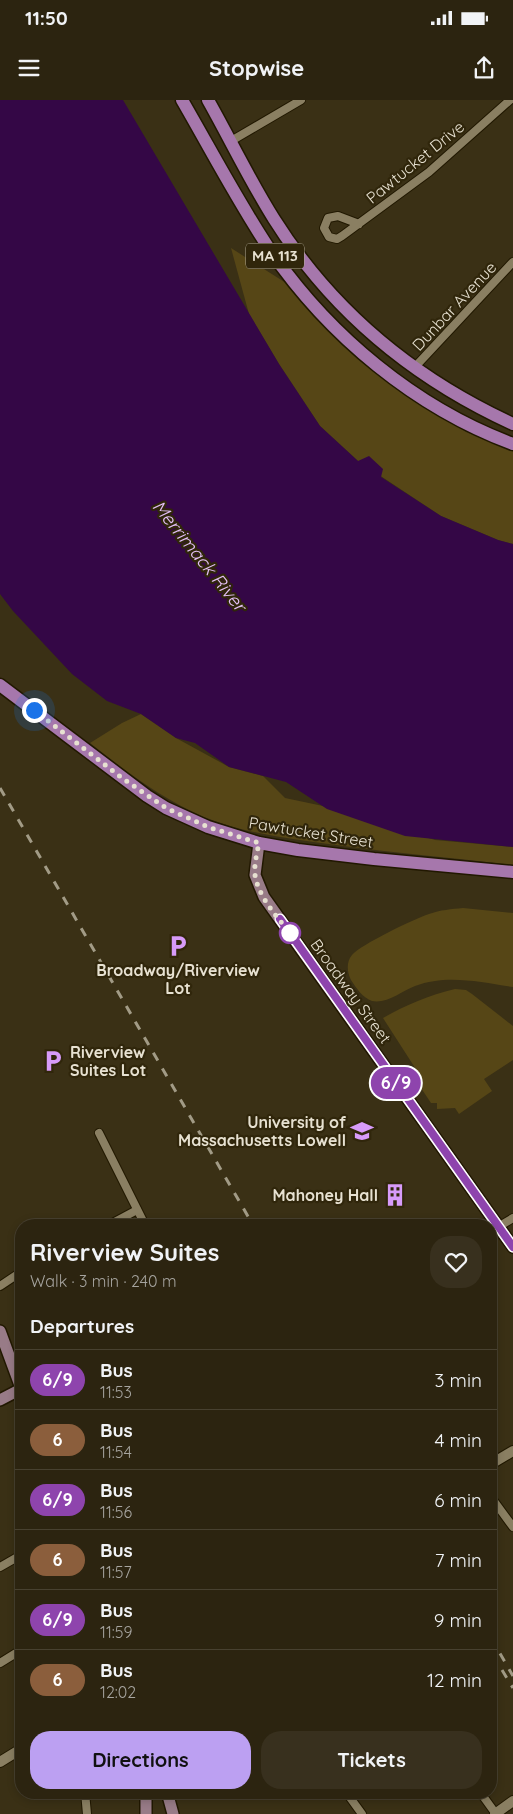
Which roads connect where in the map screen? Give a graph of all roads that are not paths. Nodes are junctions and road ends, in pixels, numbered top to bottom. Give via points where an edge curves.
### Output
1 (182, 100) edge
2 (208, 100) edge
3 (302, 100) edge
4 (510, 100) edge
5 (232, 142) junction
6 (359, 224) dead end
7 (513, 262) edge
8 (414, 368) junction
9 (512, 421) edge
10 (513, 444) edge
11 (0, 685) edge
12 (259, 843) junction
13 (513, 872) edge
14 (100, 1133) dead end
15 (137, 1210) junction
16 (513, 1218) edge
17 (120, 1219) edge
18 (142, 1219) edge
19 (492, 1219) edge
20 (498, 1227) joint
21 (513, 1247) edge
22 (15, 1276) edge
23 (0, 1286) edge
24 (0, 1331) edge
25 (15, 1372) edge
26 (15, 1392) edge
27 (0, 1400) edge
28 (513, 1451) edge
29 (497, 1460) edge
30 (497, 1505) edge
31 (513, 1527) edge
32 (15, 1558) edge
33 (0, 1567) edge
34 (15, 1654) edge
35 (0, 1663) edge
36 (15, 1753) edge
37 (0, 1762) edge
38 (86, 1799) edge
39 (146, 1799) edge
40 (351, 1799) edge
41 (485, 1799) edge
42 (513, 1801) edge
43 (87, 1814) edge
44 (146, 1814) edge
45 (362, 1814) edge
46 (496, 1814) edge

1 - 10 main road, MA 113 via 270,250 327,319 374,362 418,395
2 - 5 main road, MA 113
3 - 5 street
4 - 6 street, Pawtucket Drive via 429,172
5 - 8 main road, MA 113 via 274,220 318,279 352,317
7 - 8 street, Dunbar Avenue
8 - 9 main road, MA 113 via 478,408
11 - 12 main road, Pawtucket Street via 166,808 208,827
12 - 13 main road, Pawtucket Street
12 - 19 main road, Broadway Street via 255,875 264,897
14 - 15 street
15 - 17 street
15 - 18 street
16 - 20 street
20 - 21 main road, Broadway Street
22 - 23 street
24 - 25 main road
26 - 27 main road
28 - 29 street
30 - 31 street
32 - 33 street
34 - 35 street
36 - 37 street
38 - 43 street
39 - 44 main road
40 - 45 street
41 - 46 street
42 - 46 street

